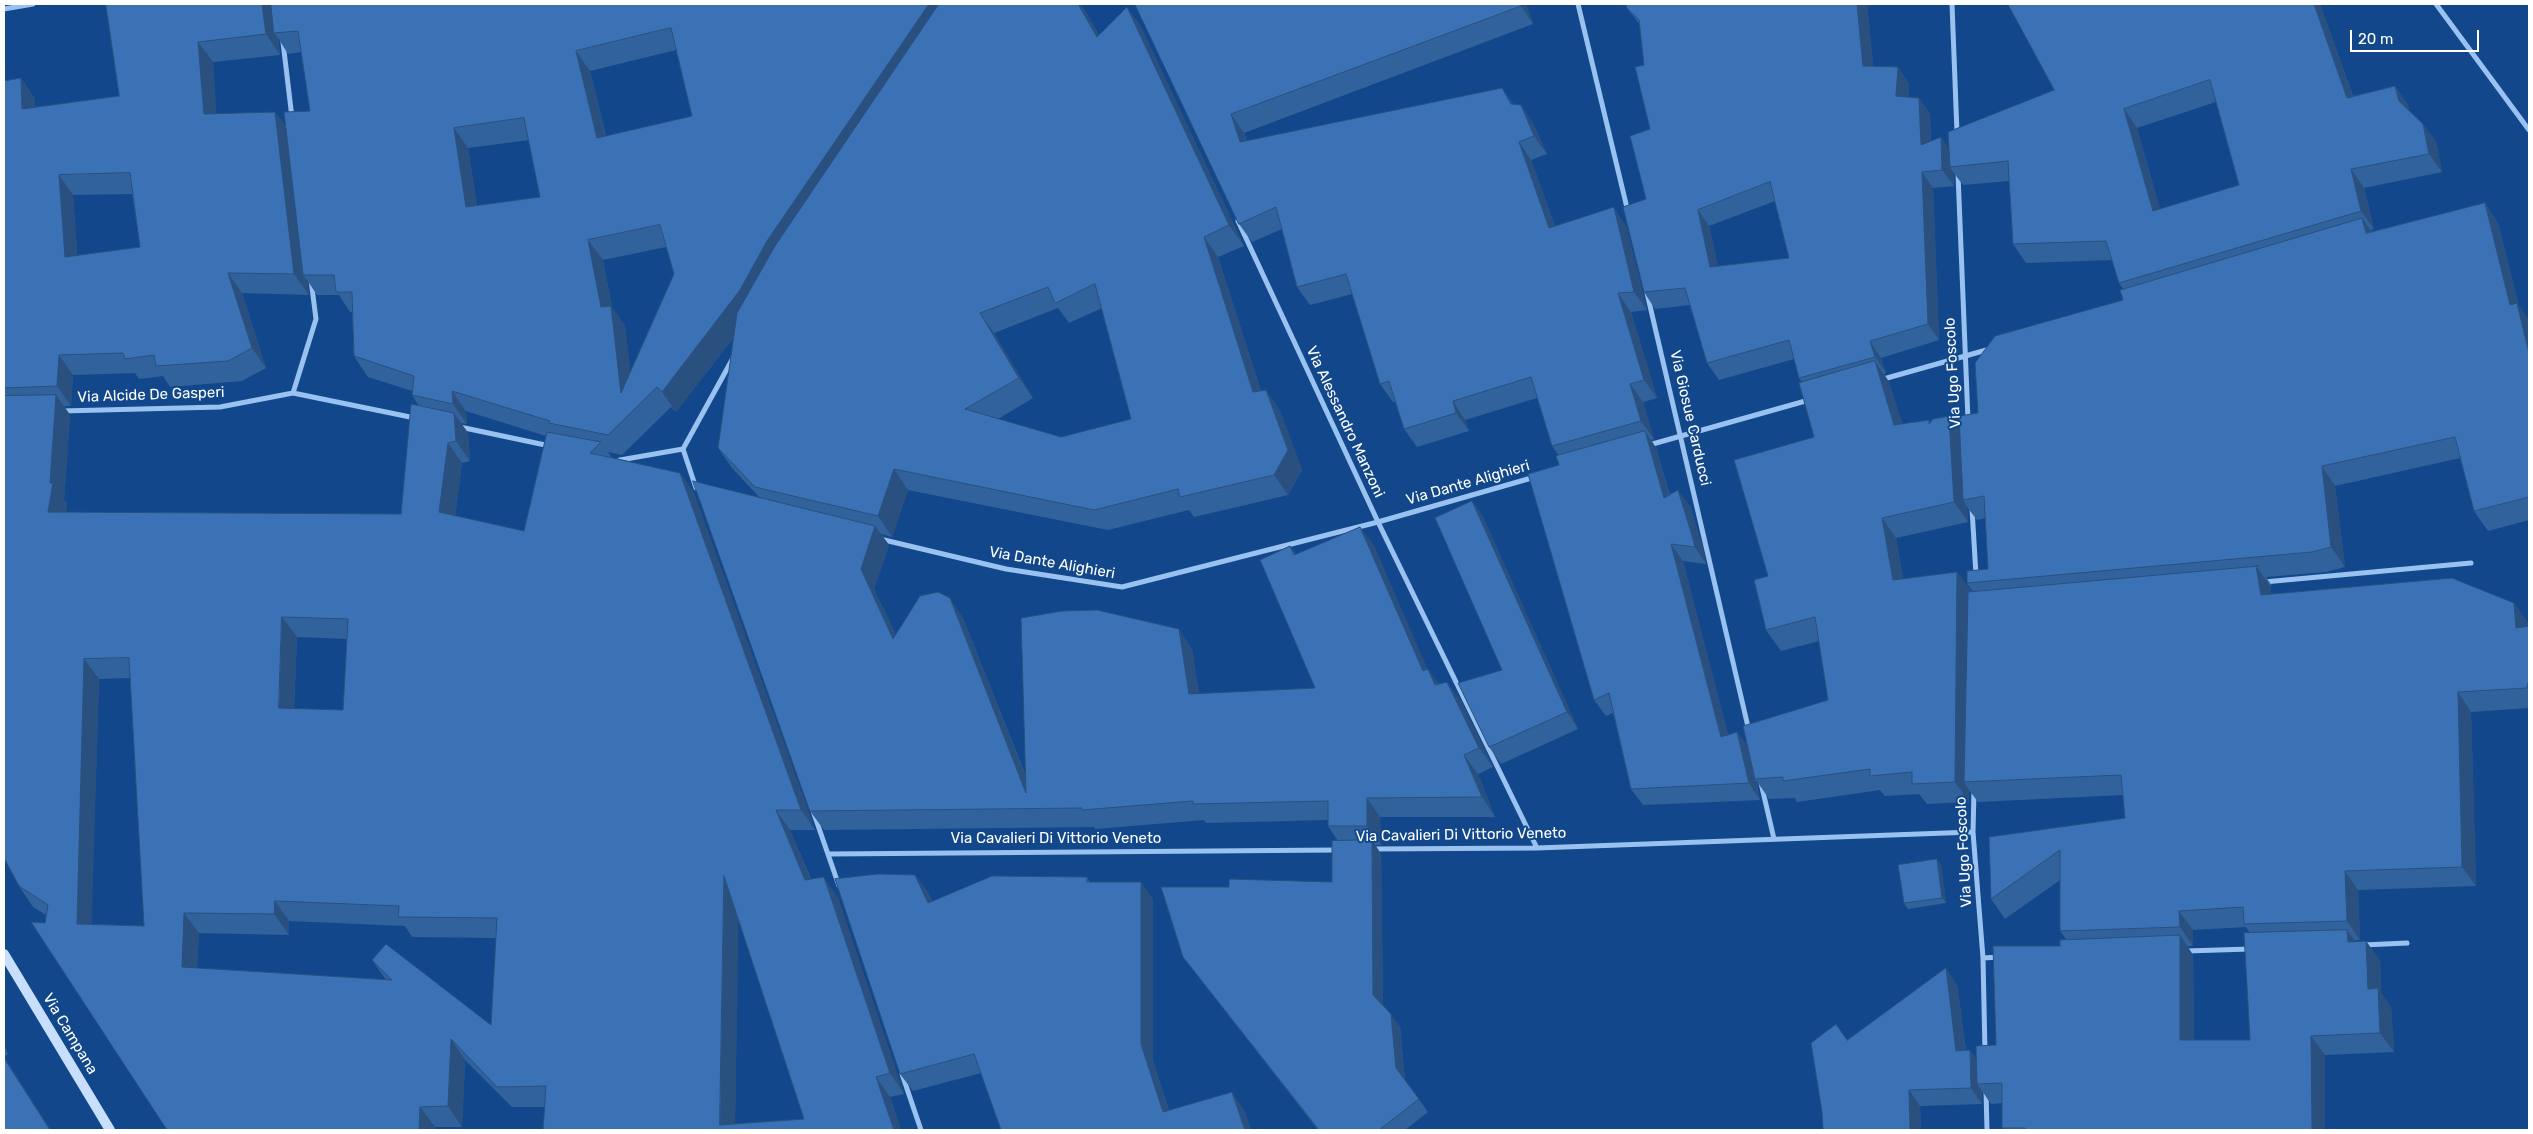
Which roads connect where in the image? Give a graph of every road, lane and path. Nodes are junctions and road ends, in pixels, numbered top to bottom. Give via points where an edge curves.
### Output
1 (33, 4) edge
2 (1578, 4) edge
3 (1952, 4) edge
4 (2436, 4) edge
5 (4, 9) edge
6 (282, 33) edge
7 (292, 122) edge
8 (2529, 130) edge
9 (1957, 141) edge
10 (1958, 170) edge
11 (1629, 215) edge
12 (1237, 218) edge
13 (310, 269) edge
14 (1645, 282) edge
15 (739, 348) edge
16 (1993, 348) edge
17 (1964, 356) junction
18 (1870, 382) edge
19 (293, 393) junction
20 (1814, 398) edge
21 (53, 411) edge
22 (423, 420) edge
23 (1968, 424) edge
24 (451, 426) edge
25 (1682, 435) junction
26 (1644, 446) edge
27 (557, 447) edge
28 (683, 449) junction
29 (614, 458) edge
30 (1539, 476) edge
31 (698, 494) edge
32 (1972, 501) edge
33 (1378, 522) junction
34 (871, 536) edge
35 (2471, 563) dead end
36 (1976, 579) edge
37 (2254, 583) edge
38 (1752, 742) edge
39 (1758, 771) edge
40 (1974, 783) edge
41 (811, 808) edge
42 (1973, 832) junction
43 (1774, 838) junction
44 (1537, 848) junction
45 (1367, 849) edge
46 (1347, 850) edge
47 (828, 854) junction
48 (840, 891) edge
49 (2407, 943) dead end
50 (2358, 945) edge
51 (2259, 948) edge
52 (2180, 951) edge
53 (4, 954) edge
54 (2003, 957) edge
55 (1983, 958) junction
56 (1985, 1063) edge
57 (899, 1066) edge
58 (1986, 1082) edge
59 (110, 1130) edge
60 (921, 1130) edge
61 (1987, 1130) edge

1 - 5 street
2 - 11 street
3 - 9 street
4 - 8 street
6 - 7 street
10 - 17 street, Via Ugo Foscolo
12 - 33 street, Via Alessandro Manzoni
13 - 19 street via 316,318
14 - 25 street, Via Giosue Carducci
15 - 28 street
16 - 17 street
17 - 18 street
17 - 23 street, Via Ugo Foscolo
19 - 21 street, Via Alcide De Gasperi via 220,407
19 - 22 street
20 - 25 street
24 - 27 street
25 - 26 street
25 - 38 street, Via Giosue Carducci
28 - 29 street via 624,460
28 - 31 street
30 - 33 street, Via Dante Alighieri
32 - 36 street
33 - 34 street, Via Dante Alighieri via 1122,587 1006,569
33 - 44 street, Via Alessandro Manzoni
35 - 37 street
39 - 43 street
40 - 42 street, Via Ugo Foscolo
41 - 47 street
42 - 43 street, Via Cavalieri Di Vittorio Veneto
42 - 55 street, Via Ugo Foscolo
43 - 44 street, Via Cavalieri Di Vittorio Veneto
44 - 45 street, Via Cavalieri Di Vittorio Veneto
46 - 47 street, Via Cavalieri Di Vittorio Veneto
47 - 48 street
49 - 50 street
51 - 52 street
53 - 59 main road, Via Campana
54 - 55 street
55 - 56 street, Via Ugo Foscolo
57 - 60 street
58 - 61 street

